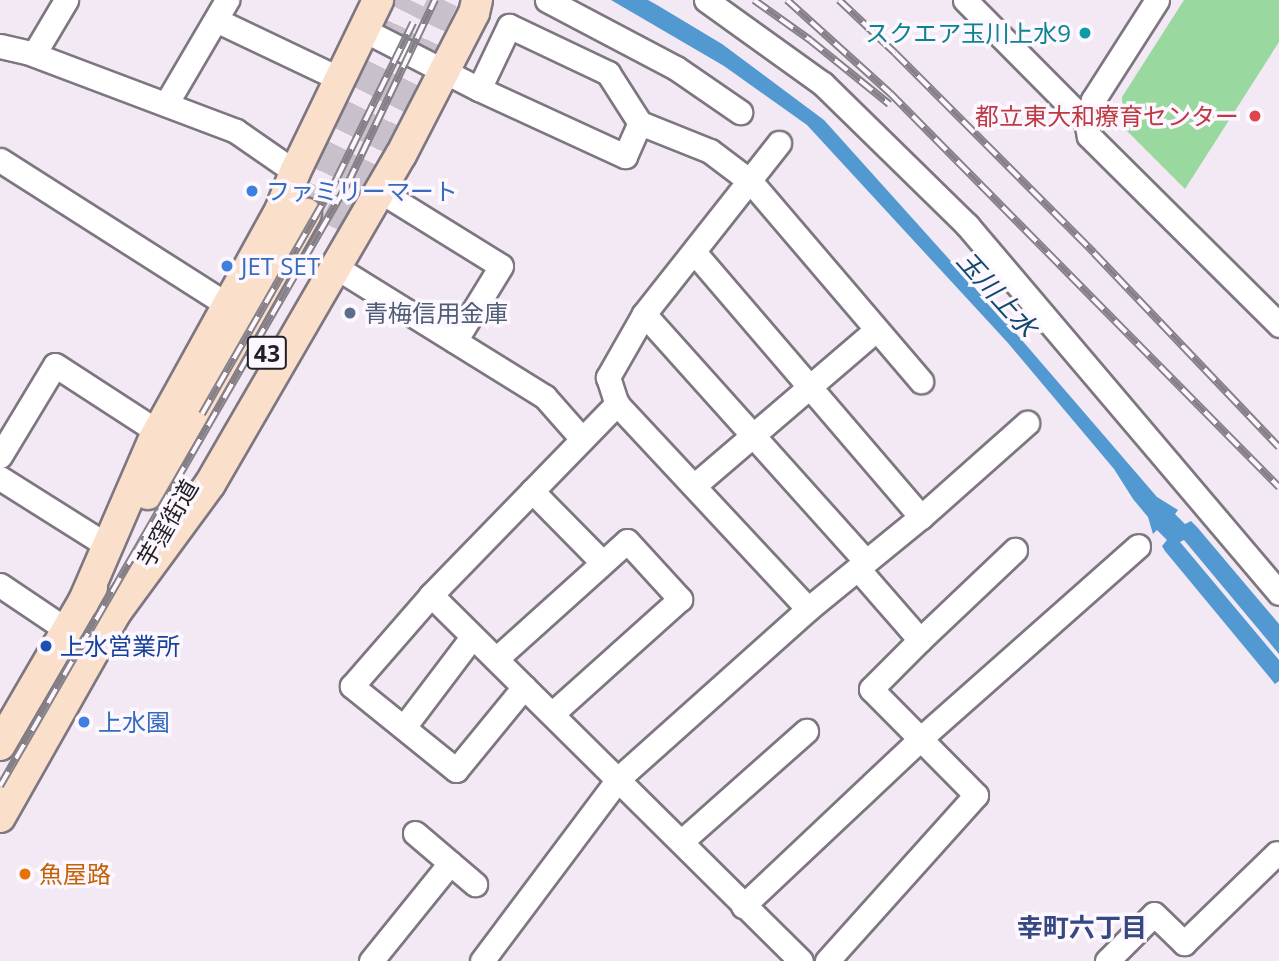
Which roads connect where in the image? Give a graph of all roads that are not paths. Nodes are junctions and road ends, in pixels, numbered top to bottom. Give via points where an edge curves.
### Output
1 (66, 0) edge
2 (227, 0) edge
3 (378, 0) edge
4 (477, 0) edge
5 (547, 0) edge
6 (706, 0) edge
7 (965, 0) edge
8 (1157, 0) edge
9 (216, 20) junction
10 (364, 30) junction
11 (0, 46) edge
12 (34, 54) junction
13 (445, 71) junction
14 (340, 79) junction
15 (479, 89) junction
16 (166, 104) junction
17 (740, 112) dead end
18 (1086, 122) junction
19 (640, 123) junction
20 (779, 144) dead end
21 (0, 160) edge
22 (295, 172) junction
23 (751, 181) junction
24 (380, 191) junction
25 (306, 214) tunnel mouth
26 (334, 228) tunnel mouth
27 (694, 252) junction
28 (334, 266) junction
29 (228, 305) junction
30 (644, 314) junction
31 (1279, 326) edge
32 (876, 330) junction
33 (455, 341) junction
34 (921, 381) dead end
35 (810, 386) junction
36 (617, 404) junction
37 (1027, 423) dead end
38 (158, 432) junction
39 (753, 436) junction
40 (582, 439) junction
41 (0, 456) edge
42 (0, 478) edge
43 (695, 485) junction
44 (532, 491) junction
45 (921, 517) junction
46 (108, 546) junction
47 (1138, 546) dead end
48 (1015, 550) dead end
49 (602, 562) junction
50 (862, 565) junction
51 (0, 584) edge
52 (1279, 593) edge
53 (430, 595) junction
54 (83, 603) junction
55 (808, 609) junction
56 (113, 615) junction
57 (67, 630) junction
58 (472, 637) junction
59 (920, 640) junction
60 (496, 659) junction
61 (524, 687) junction
62 (552, 714) junction
63 (404, 727) junction
64 (806, 731) dead end
65 (920, 739) junction
66 (0, 745) edge
67 (618, 779) junction
68 (0, 817) edge
69 (415, 834) dead end
70 (682, 841) junction
71 (1276, 853) dead end
72 (450, 863) junction
73 (475, 884) dead end
74 (743, 906) junction
75 (371, 961) edge
76 (482, 961) edge
77 (801, 961) edge
78 (827, 961) edge
79 (1108, 961) edge

1 - 12 street
2 - 9 street
3 - 10 main road
4 - 13 main road
5 - 17 street via 676,68
6 - 52 street via 772,44 831,92 958,215
7 - 18 street
8 - 18 street via 1093,100
9 - 14 street
9 - 16 street
10 - 13 street
10 - 14 main road
11 - 12 street
12 - 16 street
13 - 15 street
13 - 24 main road
14 - 22 main road
15 - 19 street via 625,156
15 - 19 street via 509,26 608,73
16 - 22 street via 236,131
18 - 31 street via 1093,143
19 - 23 street via 710,151
20 - 23 street
21 - 29 street
22 - 29 main road via 280,211
23 - 27 street
23 - 32 street
24 - 28 main road
24 - 33 street via 500,266
25 - 54 main road, 芋窪街道 / 43
26 - 56 main road, 芋窪街道 / 43 via 307,285
27 - 30 street
27 - 35 street
28 - 33 street
28 - 56 main road via 210,484
29 - 38 main road
30 - 36 street via 608,377
30 - 39 street
32 - 34 street
32 - 35 street
33 - 40 street via 545,397
35 - 39 street
35 - 45 street
36 - 40 street
36 - 43 street
37 - 45 street
38 - 41 street via 55,365
38 - 46 main road
39 - 43 street
39 - 50 street
40 - 44 street
42 - 46 street
43 - 55 street
44 - 49 street
44 - 53 street
45 - 50 street
46 - 54 main road
47 - 65 street
48 - 59 street
49 - 60 street
49 - 62 street via 626,541 680,599
50 - 55 street
50 - 59 street
51 - 57 street
53 - 58 street
53 - 63 street via 352,686
54 - 57 main road, 芋窪街道 / 43
55 - 67 street
56 - 68 main road, 芋窪街道 / 43
57 - 66 main road, 芋窪街道 / 43
58 - 60 street
58 - 63 street
59 - 65 street via 871,689
60 - 61 street
61 - 62 street
61 - 63 street via 456,770
62 - 67 street
64 - 70 street
65 - 74 street
65 - 78 street via 976,795
67 - 70 street
67 - 76 street
69 - 72 street
70 - 74 street
71 - 79 street via 1184,943 1154,914
72 - 73 street
72 - 75 street
74 - 77 street

